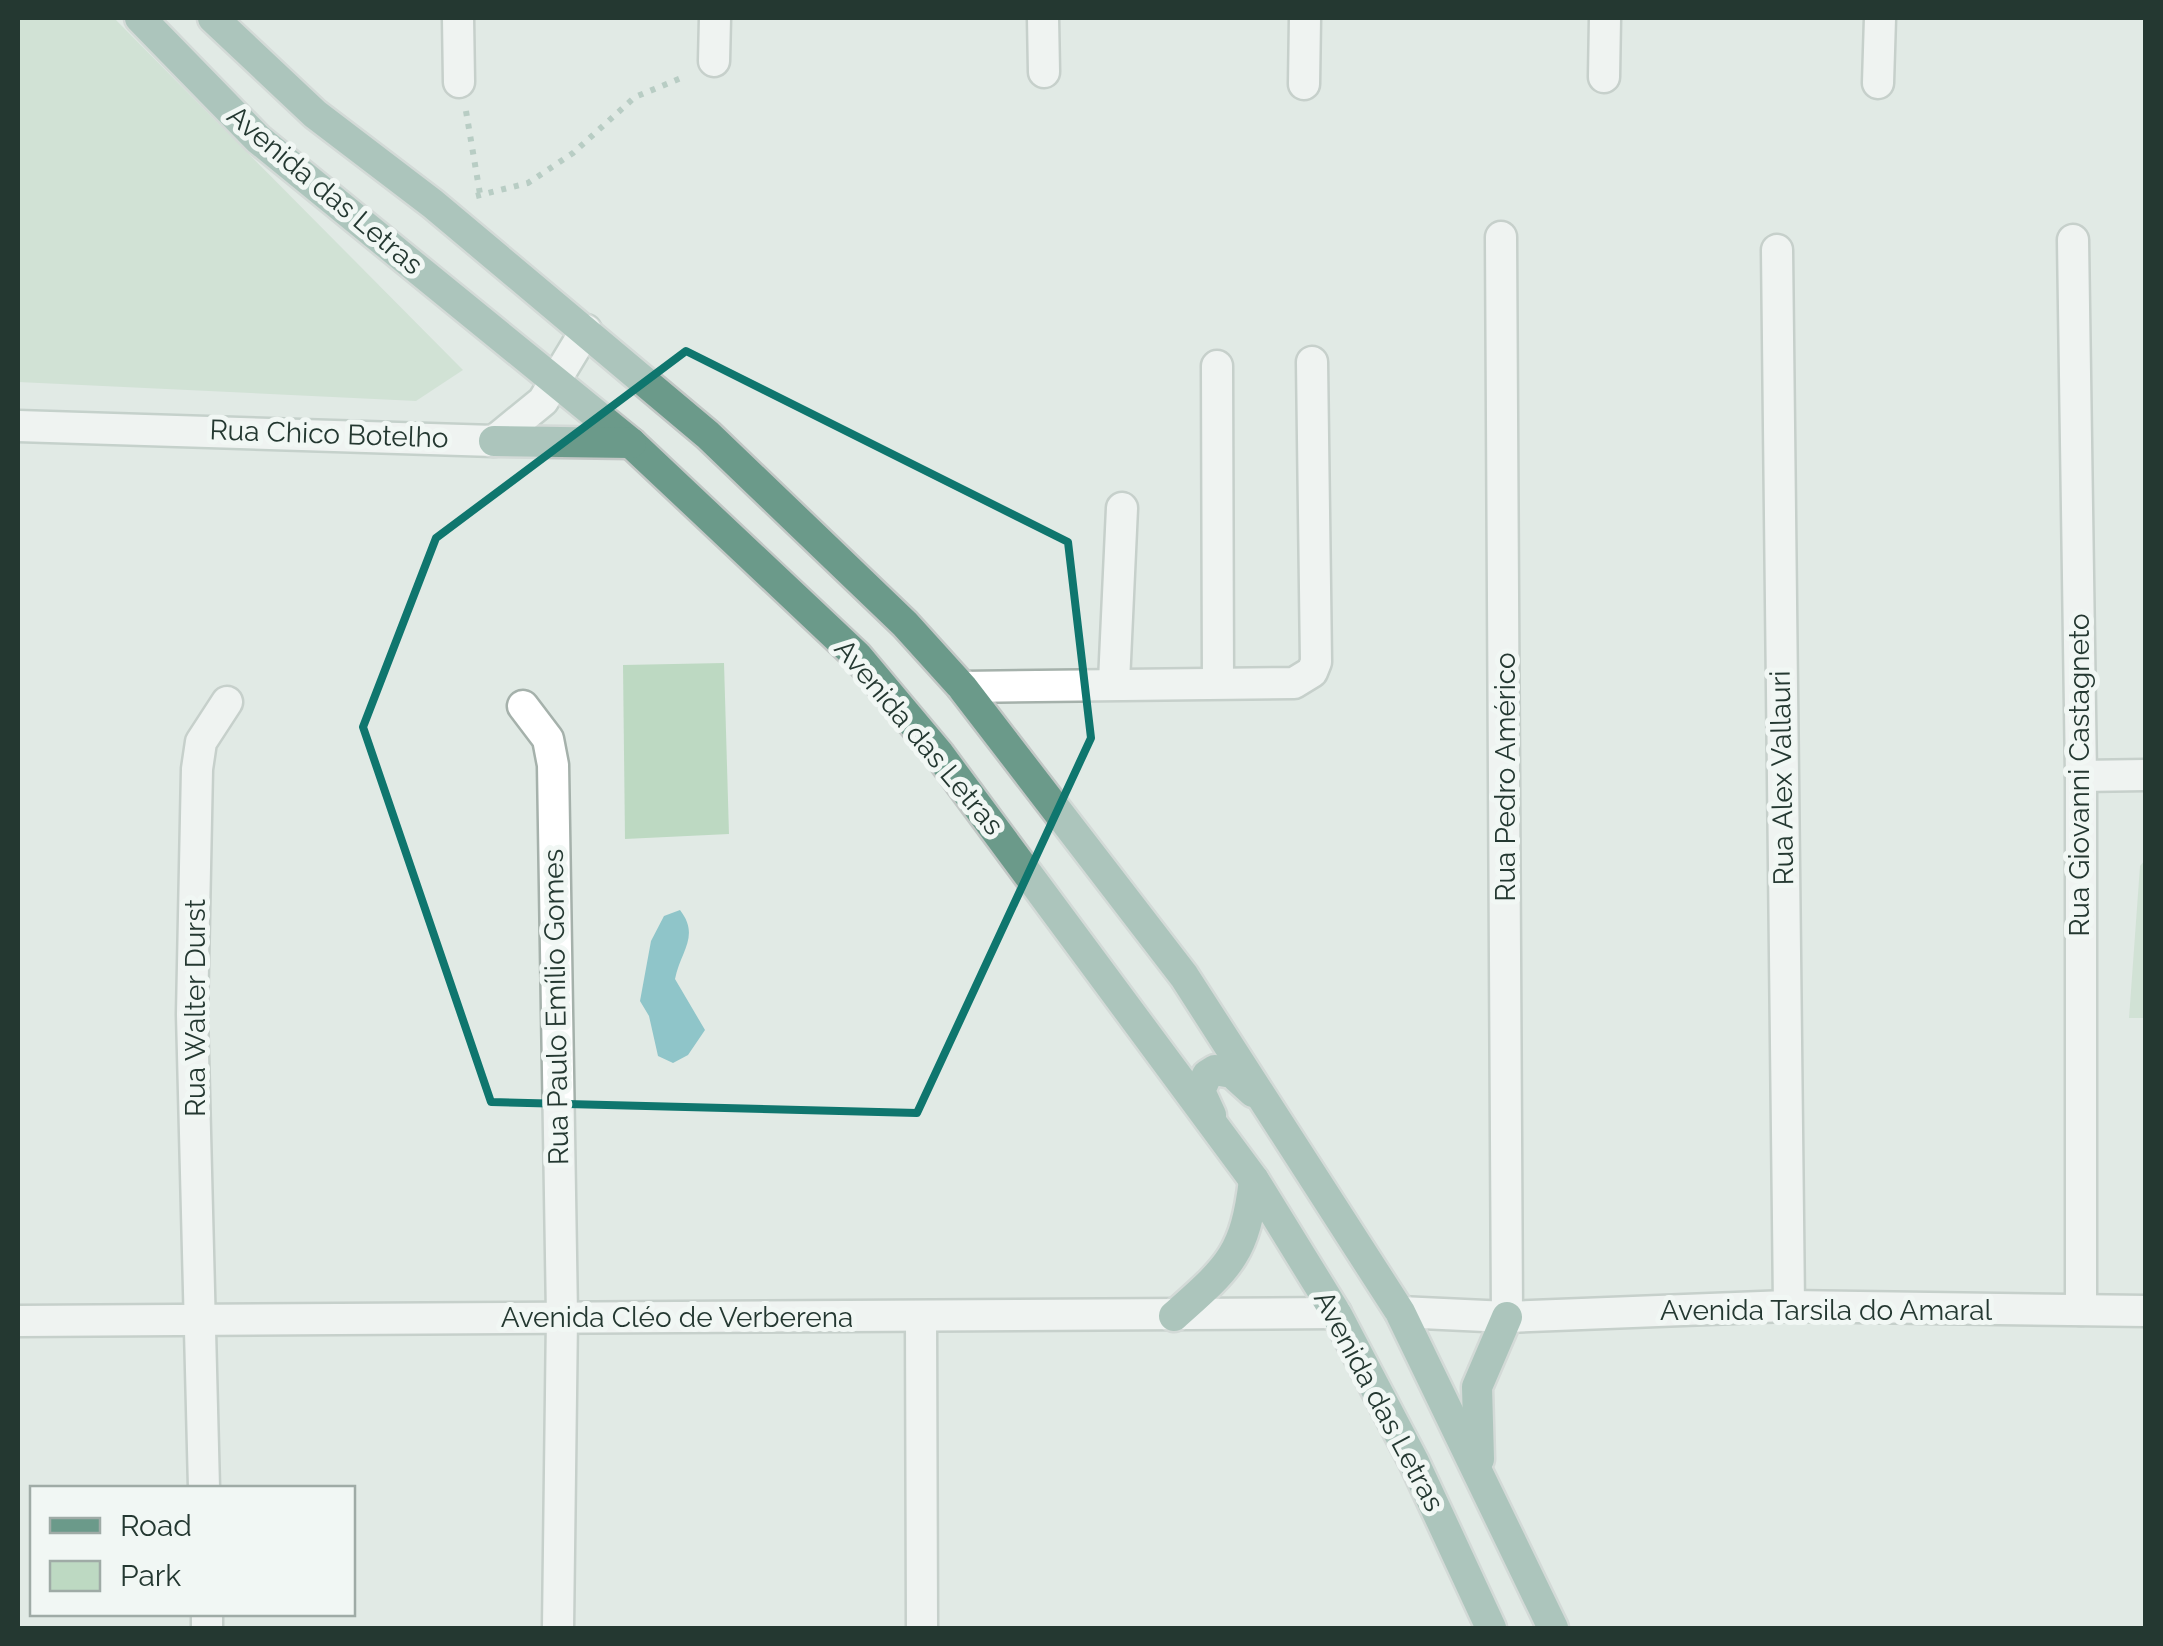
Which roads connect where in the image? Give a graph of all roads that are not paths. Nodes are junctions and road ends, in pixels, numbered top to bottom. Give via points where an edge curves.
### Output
1 (140, 18) edge
2 (213, 18) edge
3 (458, 18) edge
4 (715, 18) edge
5 (1043, 18) edge
6 (1305, 18) edge
7 (1604, 18) edge
8 (1880, 18) edge
9 (714, 61) road end
10 (1044, 72) dead end
11 (1604, 77) dead end
12 (459, 82) road end
13 (1878, 83) dead end
14 (1304, 84) dead end
15 (1501, 237) dead end
16 (2073, 240) dead end
17 (1776, 250) dead end
18 (586, 330) junction
19 (1312, 362) dead end
20 (1217, 366) dead end
21 (556, 383) junction
22 (18, 426) edge
23 (494, 441) junction
24 (631, 444) junction
25 (1122, 508) dead end
26 (1114, 682) junction
27 (1218, 683) junction
28 (962, 688) junction
29 (227, 702) dead end
30 (524, 706) dead end
31 (2146, 775) edge
32 (2081, 776) junction
33 (1270, 1107) junction
34 (1220, 1132) junction
35 (1254, 1180) junction
36 (1789, 1306) junction
37 (2081, 1310) junction
38 (2146, 1311) edge
39 (1400, 1312) junction
40 (1336, 1313) junction
41 (562, 1316) junction
42 (1174, 1316) junction
43 (921, 1317) junction
44 (1507, 1317) junction
45 (18, 1321) edge
46 (202, 1322) junction
47 (1480, 1472) junction
48 (204, 1486) edge
49 (558, 1628) edge
50 (922, 1628) edge
51 (1490, 1628) edge
52 (1553, 1628) edge

1 - 21 main road, Avenida das Letras via 258,139
2 - 18 main road, Avenida das Letras via 315,114
3 - 12 street
4 - 9 street
5 - 10 street
6 - 14 street
7 - 11 street
8 - 13 street
15 - 44 street, Rua Pedro Américo
16 - 32 street, Rua Giovanni Castagneto
17 - 36 street, Rua Alex Vallauri
18 - 21 street
18 - 28 main road, Avenida das Letras via 906,624
19 - 27 street via 1316,662 1294,684
20 - 27 street
21 - 23 street via 533,412
21 - 24 main road, Avenida das Letras
22 - 23 street, Rua Chico Botelho
23 - 24 main road
24 - 34 main road, Avenida das Letras via 868,670 1007,842
25 - 26 street
26 - 27 street
26 - 28 street
28 - 33 main road, Avenida das Letras via 1184,976
29 - 46 street, Rua Walter Durst via 201,742 196,769 192,1014
30 - 41 street, Rua Paulo Emílio Gomes via 548,739 552,765
31 - 32 street
32 - 37 street, Rua Giovanni Castagneto
33 - 34 main road via 1232,1073 1215,1070 1200,1091
33 - 39 main road, Avenida das Letras
34 - 35 main road, Avenida das Letras
35 - 40 main road, Avenida das Letras
35 - 42 main road via 1241,1246
36 - 37 street, Avenida Tarsila do Amaral
36 - 44 street, Avenida Tarsila do Amaral
37 - 38 street, Avenida Tarsila do Amaral
39 - 44 street, Avenida Tarsila do Amaral
39 - 47 main road, Avenida das Letras
40 - 42 street, Avenida Cléo de Verberena
40 - 51 main road, Avenida das Letras
41 - 43 street, Avenida Cléo de Verberena
41 - 46 street, Avenida Cléo de Verberena
41 - 49 street, Rua Paulo Emílio Gomes
42 - 43 street, Avenida Cléo de Verberena
43 - 50 street
44 - 47 main road via 1477,1387
45 - 46 street, Avenida Cléo de Verberena
46 - 48 street, Rua Walter Durst
47 - 52 main road, Avenida das Letras

